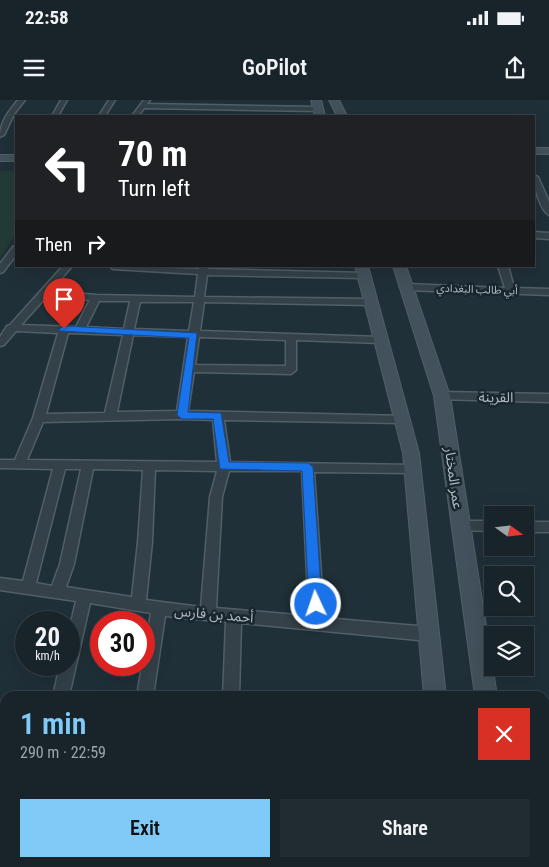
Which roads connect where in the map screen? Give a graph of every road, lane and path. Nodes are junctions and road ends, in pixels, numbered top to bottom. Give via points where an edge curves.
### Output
1 (22, 100) edge
2 (64, 100) edge
3 (112, 100) edge
4 (334, 100) edge
5 (145, 103) edge
6 (186, 103) edge
7 (318, 108) edge
8 (224, 112) edge
9 (56, 115) edge
10 (103, 115) edge
11 (136, 115) edge
12 (177, 115) edge
13 (342, 115) edge
14 (0, 135) edge
15 (535, 151) edge
16 (549, 151) edge
17 (0, 152) edge
18 (15, 152) edge
19 (0, 158) edge
20 (15, 158) edge
21 (535, 158) edge
22 (549, 158) edge
23 (535, 182) edge
24 (549, 185) edge
25 (549, 212) edge
26 (535, 235) edge
27 (549, 236) edge
28 (15, 254) edge
29 (67, 267) edge
30 (144, 267) edge
31 (398, 267) edge
32 (503, 267) edge
33 (203, 269) edge
34 (0, 270) edge
35 (362, 270) edge
36 (405, 287) junction
37 (510, 290) junction
38 (549, 292) edge
39 (44, 293) junction
40 (96, 298) junction
41 (136, 298) junction
42 (199, 299) junction
43 (370, 302) junction
44 (12, 328) junction
45 (64, 329) junction
46 (79, 330) junction
47 (128, 332) junction
48 (194, 336) junction
49 (290, 338) junction
50 (380, 340) junction
51 (0, 343) edge
52 (189, 368) junction
53 (442, 396) junction
54 (549, 398) edge
55 (182, 415) junction
56 (110, 416) junction
57 (218, 416) junction
58 (39, 418) junction
59 (402, 419) junction
60 (0, 464) edge
61 (19, 464) junction
62 (60, 464) junction
63 (88, 464) junction
64 (149, 465) junction
65 (224, 466) junction
66 (308, 467) junction
67 (412, 468) junction
68 (461, 526) junction
69 (484, 526) edge
70 (534, 527) edge
71 (549, 527) edge
72 (0, 584) edge
73 (28, 588) junction
74 (57, 592) junction
75 (84, 596) junction
76 (138, 604) junction
77 (159, 610) junction
78 (80, 613) edge
79 (208, 613) junction
80 (234, 615) junction
81 (317, 623) junction
82 (429, 634) junction
83 (65, 676) edge
84 (62, 691) edge
85 (146, 691) edge
86 (231, 691) edge
87 (435, 691) edge
88 (485, 691) edge

1 - 14 street
2 - 9 street
3 - 10 street
4 - 13 street
5 - 6 street
5 - 11 street
6 - 8 street
6 - 12 street
7 - 8 street
15 - 16 street
17 - 18 street
19 - 20 street
21 - 22 street
23 - 24 street
23 - 25 street
26 - 27 street
28 - 34 street
29 - 39 street
30 - 33 street
31 - 36 street, عمر المختار
32 - 37 street
33 - 35 street
33 - 42 street
35 - 43 street
36 - 37 street, أبي طالب البغدادي
36 - 53 street, عمر المختار
37 - 38 street, أبي طالب البغدادي
39 - 40 street
39 - 44 street
40 - 41 street
40 - 46 street
41 - 42 street
41 - 47 street
42 - 43 street
42 - 48 street
43 - 50 street
44 - 45 street
44 - 51 street
45 - 46 street
45 - 58 street
46 - 47 street
47 - 48 street
47 - 56 street
48 - 49 street
48 - 52 street
49 - 50 street
49 - 52 street via 291,370
50 - 59 street
52 - 55 street
53 - 54 street, القرينة
53 - 68 street, عمر المختار
55 - 56 street
55 - 57 street
56 - 58 street
57 - 59 street
57 - 65 street
58 - 61 street
59 - 67 street
60 - 61 street
61 - 62 street
62 - 63 street
62 - 73 street
63 - 64 street
63 - 74 street via 68,564
64 - 65 street
64 - 76 street
65 - 66 street
65 - 79 street via 216,497
66 - 67 street
66 - 81 street
67 - 82 street
68 - 69 street
68 - 88 street, عمر المختار
70 - 71 street
72 - 73 street, أحمد بن فارس
73 - 74 street, أحمد بن فارس
74 - 75 street, أحمد بن فارس
75 - 76 street, أحمد بن فارس
75 - 78 street
76 - 77 street, أحمد بن فارس
77 - 79 street, أحمد بن فارس
77 - 85 street
79 - 80 street, أحمد بن فارس
80 - 81 street, أحمد بن فارس
80 - 86 street
81 - 82 street, أحمد بن فارس
82 - 87 street
83 - 84 street

